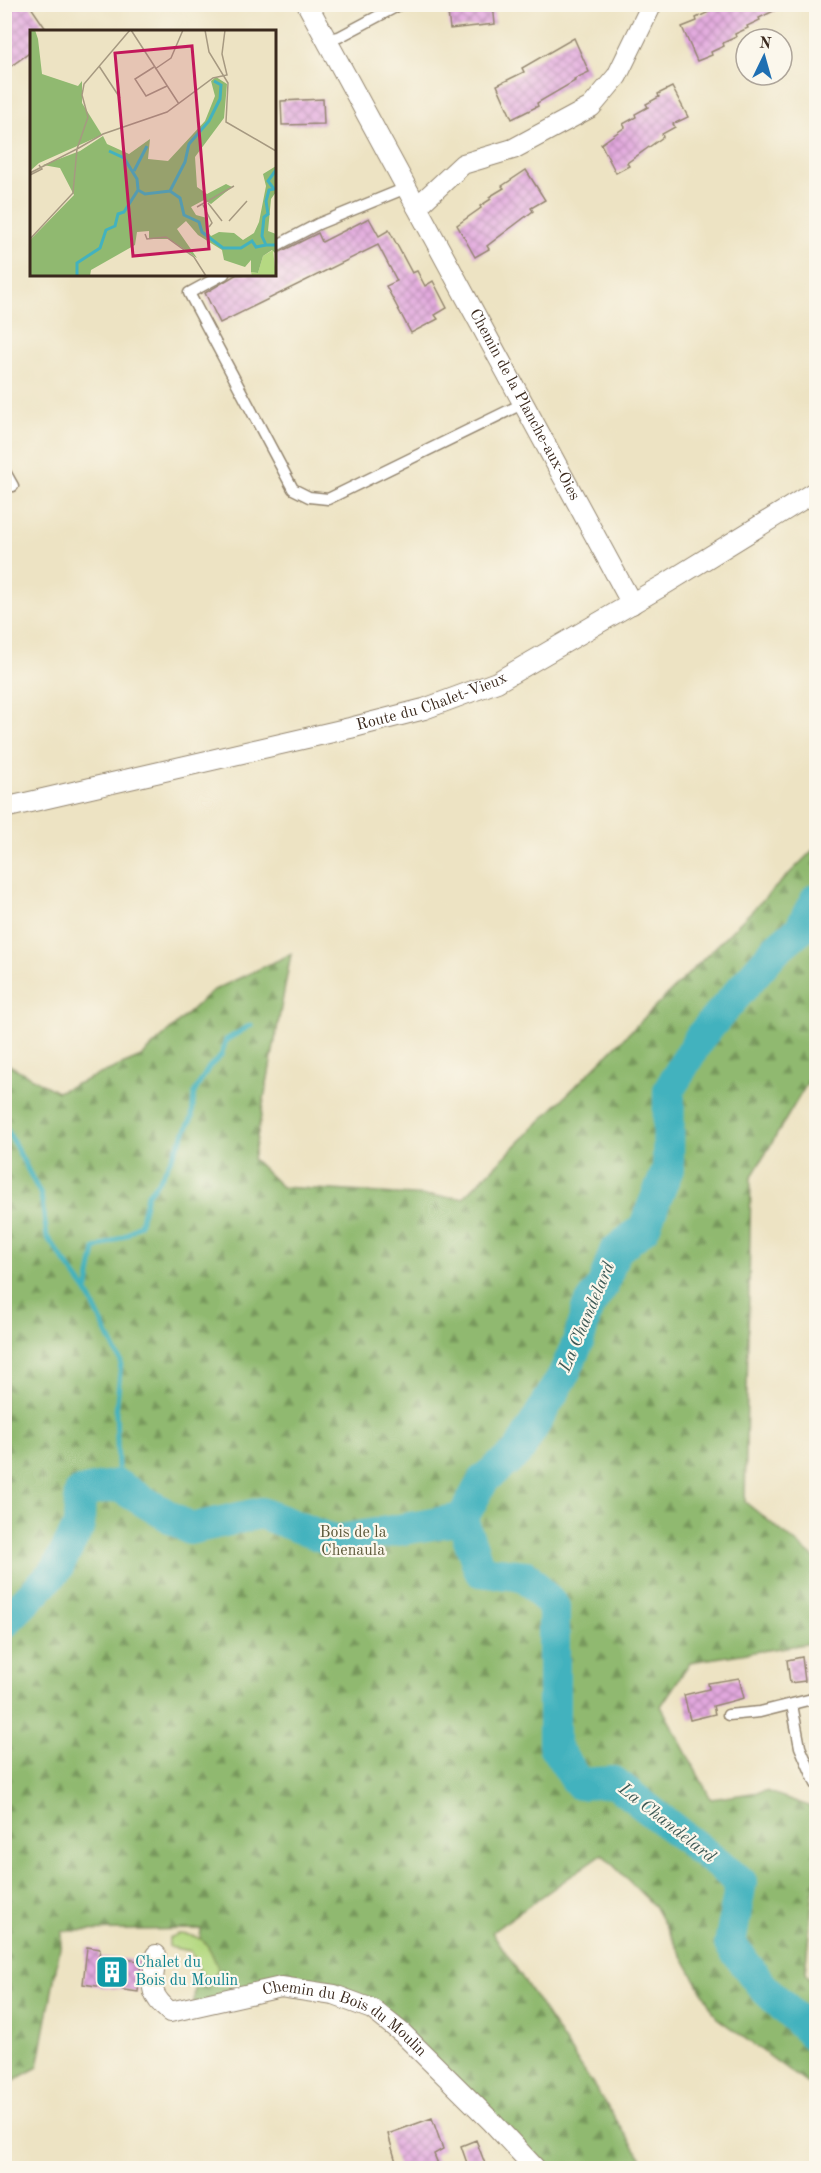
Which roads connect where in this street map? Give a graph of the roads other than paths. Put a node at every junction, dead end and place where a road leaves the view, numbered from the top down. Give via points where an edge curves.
1 (307, 4) edge
2 (401, 4) edge
3 (652, 4) edge
4 (324, 39) junction
5 (406, 188) junction
6 (417, 207) junction
7 (276, 246) edge
8 (220, 276) edge
9 (524, 403) junction
10 (4, 470) edge
11 (13, 486) dead end
12 (816, 491) edge
13 (632, 604) junction
14 (4, 808) edge
15 (816, 1698) edge
16 (792, 1706) junction
17 (728, 1714) dead end
18 (816, 1784) edge
19 (156, 1955) dead end
20 (535, 2169) edge

1 - 4 street, Chemin de la Planche-aux-Oies
2 - 4 lane via 339,37
3 - 6 street via 617,76 591,107 513,149 463,164
4 - 5 street, Chemin de la Planche-aux-Oies
5 - 6 street, Chemin de la Planche-aux-Oies
5 - 7 lane
6 - 9 street, Chemin de la Planche-aux-Oies
8 - 9 lane via 189,293 293,489 309,497 328,499
9 - 13 street, Chemin de la Planche-aux-Oies
10 - 11 lane
12 - 13 street, Route du Chalet-Vieux
13 - 14 street, Route du Chalet-Vieux via 496,682 424,708
15 - 16 lane
16 - 17 lane
16 - 18 lane via 800,1748
19 - 20 street, Chemin du Bois du Moulin via 155,2000 170,2012 281,1987 334,1995 372,2009 492,2121

